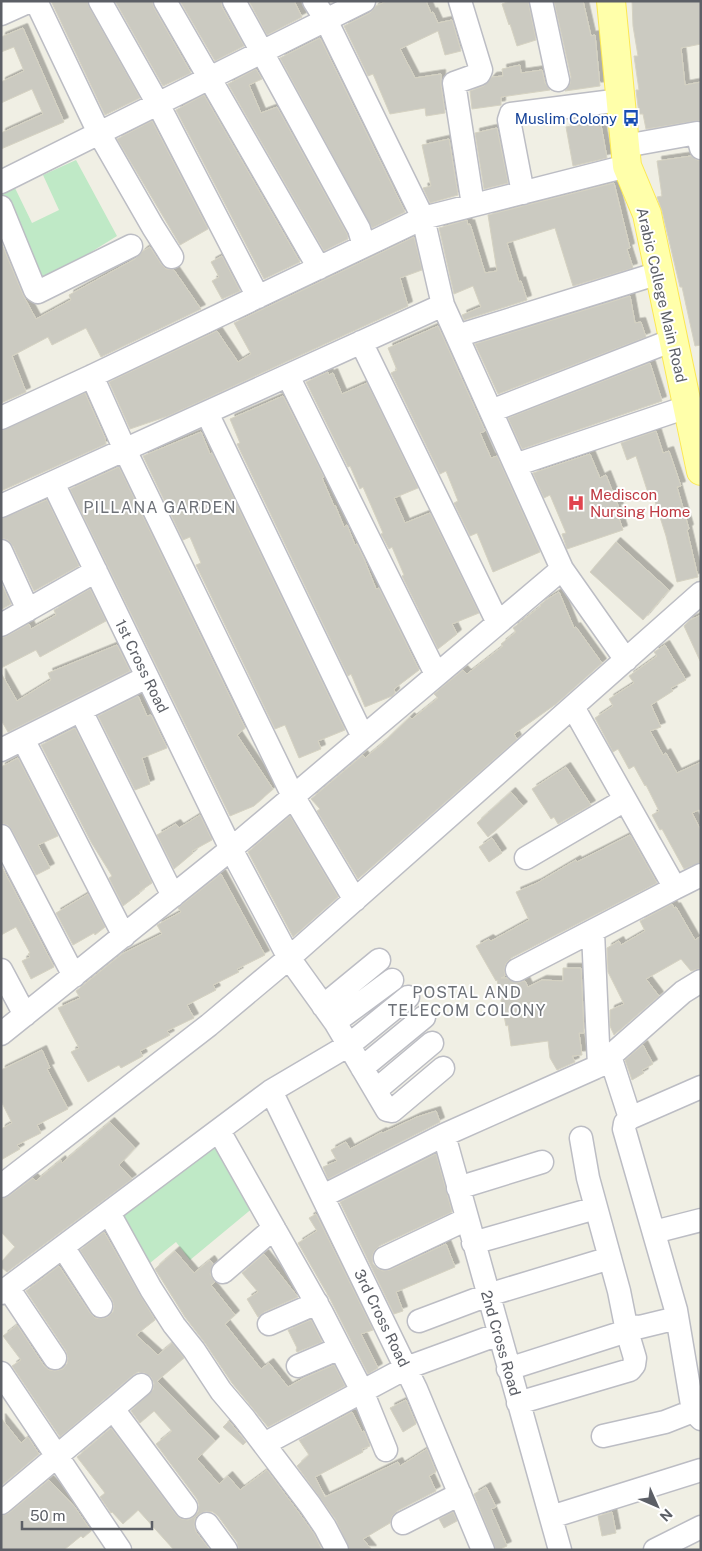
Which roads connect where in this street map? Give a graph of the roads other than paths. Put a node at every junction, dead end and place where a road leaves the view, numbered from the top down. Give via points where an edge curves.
1 (30, 1) edge
2 (36, 1) edge
3 (100, 1) edge
4 (165, 1) edge
5 (234, 1) edge
6 (364, 1) edge
7 (460, 1) edge
8 (541, 1) edge
9 (611, 1) edge
10 (320, 11) edge
11 (1, 14) edge
12 (262, 52) junction
13 (210, 78) junction
14 (558, 80) dead end
15 (621, 100) junction
16 (158, 104) junction
17 (99, 133) junction
18 (700, 138) edge
19 (626, 156) junction
20 (1, 182) edge
21 (522, 193) junction
22 (473, 205) junction
23 (1, 207) edge
24 (423, 218) junction
25 (131, 246) dead end
26 (364, 246) junction
27 (172, 257) dead end
28 (319, 268) junction
29 (659, 273) junction
30 (258, 297) junction
31 (443, 305) junction
32 (457, 336) junction
33 (673, 340) junction
34 (361, 342) junction
35 (92, 376) junction
36 (288, 376) junction
37 (687, 406) junction
38 (491, 411) junction
39 (207, 413) junction
40 (1, 418) edge
41 (125, 450) junction
42 (515, 466) junction
43 (701, 471) edge
44 (53, 483) junction
45 (1, 506) edge
46 (1, 551) edge
47 (562, 569) junction
48 (96, 571) junction
49 (701, 593) edge
50 (28, 610) junction
51 (498, 622) junction
52 (1, 625) edge
53 (626, 660) junction
54 (436, 674) junction
55 (147, 677) junction
56 (573, 707) junction
57 (81, 711) junction
58 (363, 737) junction
59 (23, 739) junction
60 (1, 750) edge
61 (293, 796) junction
62 (626, 800) junction
63 (1, 836) edge
64 (231, 849) junction
65 (526, 858) dead end
66 (701, 875) edge
67 (675, 888) junction
68 (173, 896) junction
69 (355, 900) junction
70 (593, 932) junction
71 (124, 936) junction
72 (289, 958) junction
73 (379, 960) dead end
74 (1, 970) edge
75 (517, 970) dead end
76 (74, 976) junction
77 (392, 980) dead end
78 (701, 980) edge
79 (408, 997) dead end
80 (329, 1014) junction
81 (25, 1015) junction
82 (424, 1017) dead end
83 (1, 1034) edge
84 (432, 1043) dead end
85 (349, 1045) junction
86 (605, 1061) junction
87 (362, 1068) junction
88 (443, 1068) dead end
89 (701, 1087) edge
90 (376, 1090) junction
91 (271, 1091) junction
92 (630, 1118) junction
93 (219, 1131) junction
94 (444, 1135) junction
95 (581, 1138) dead end
96 (542, 1162) dead end
97 (1, 1186) edge
98 (458, 1188) junction
99 (322, 1196) junction
100 (596, 1208) junction
101 (109, 1213) junction
102 (466, 1219) junction
103 (701, 1220) edge
104 (274, 1228) junction
105 (654, 1232) junction
106 (473, 1243) junction
107 (63, 1248) junction
108 (385, 1258) dead end
109 (610, 1258) junction
110 (223, 1272) dead end
111 (5, 1291) edge
112 (488, 1295) junction
113 (317, 1303) junction
114 (102, 1306) dead end
115 (677, 1318) junction
116 (419, 1321) dead end
117 (269, 1324) dead end
118 (627, 1329) junction
119 (499, 1334) junction
120 (340, 1348) junction
121 (55, 1358) dead end
122 (298, 1366) dead end
123 (406, 1368) junction
124 (508, 1369) junction
125 (1, 1373) edge
126 (141, 1385) dead end
127 (362, 1391) junction
128 (518, 1403) junction
129 (113, 1409) junction
130 (697, 1415) edge
131 (603, 1436) dead end
132 (264, 1444) junction
133 (386, 1450) dead end
134 (56, 1456) junction
135 (701, 1470) edge
136 (460, 1494) junction
137 (1, 1503) edge
138 (186, 1506) dead end
139 (551, 1517) junction
140 (403, 1523) dead end
141 (207, 1524) dead end
142 (701, 1527) edge
143 (120, 1550) edge
144 (226, 1550) edge
145 (337, 1550) edge
146 (483, 1550) edge
147 (560, 1550) edge
148 (655, 1550) edge

1 - 11 street
2 - 17 street
3 - 16 street
4 - 13 street
5 - 12 street
6 - 10 street
7 - 22 street via 481,70 479,74 454,83
8 - 14 street
9 - 15 main road, Arabic College Main Road
10 - 12 street
10 - 24 street
12 - 13 street
12 - 26 street via 359,229
13 - 16 street
13 - 28 street
15 - 19 main road, Arabic College Main Road
15 - 21 street via 511,114 509,120
16 - 17 street
16 - 30 street
17 - 20 street
17 - 27 street
18 - 19 street
19 - 21 street
19 - 29 main road, Arabic College Main Road via 647,214
21 - 22 street
22 - 24 street
23 - 25 street via 38,292
24 - 26 street
24 - 31 street
26 - 28 street
28 - 30 street
29 - 32 street
29 - 33 main road, Arabic College Main Road
30 - 35 street
31 - 32 street
31 - 34 street
32 - 38 street
33 - 37 main road, Arabic College Main Road
33 - 38 street
34 - 36 street
34 - 51 street
35 - 40 street
35 - 41 street
36 - 39 street
36 - 54 street
37 - 42 street
37 - 43 main road, Arabic College Main Road
38 - 42 street
39 - 41 street
39 - 58 street
41 - 44 street
41 - 61 street
42 - 47 street
44 - 45 street
44 - 48 street, 1st Cross Road
46 - 50 street
47 - 51 street
47 - 53 street
48 - 50 street
48 - 55 street, 1st Cross Road
49 - 53 street
50 - 52 street
51 - 54 street
53 - 56 street
54 - 58 street
55 - 57 street
55 - 64 street, 1st Cross Road
56 - 62 street
56 - 69 street
57 - 59 street
57 - 68 street
58 - 61 street
59 - 60 street
59 - 71 street
61 - 64 street
61 - 69 street
62 - 65 street
62 - 67 street
63 - 76 street
64 - 68 street
64 - 72 street, 1st Cross Road
66 - 67 street
67 - 70 street
68 - 71 street
69 - 72 street
70 - 75 street
70 - 86 street
71 - 76 street
72 - 80 street, 1st Cross Road
72 - 97 street via 209,1025
73 - 80 street
74 - 81 street
76 - 81 street
77 - 80 street
78 - 86 street
79 - 85 street
80 - 85 street, 1st Cross Road
81 - 83 street
82 - 87 street
84 - 90 street
85 - 87 street, 1st Cross Road
85 - 91 street
86 - 92 street
86 - 94 street
87 - 90 street, 1st Cross Road
88 - 90 street, 1st Cross Road via 392,1111 387,1110
89 - 92 street
91 - 93 street
91 - 99 street, 3rd Cross Road
92 - 105 street via 624,1129
93 - 101 street
93 - 104 street
94 - 98 street, 2nd Cross Road
94 - 99 street
95 - 100 street
96 - 98 street
98 - 102 street, 2nd Cross Road
99 - 123 street, 3rd Cross Road
100 - 106 street
100 - 109 street
101 - 107 street
101 - 132 street via 174,1325
102 - 106 street, 2nd Cross Road
102 - 108 street
103 - 105 street
104 - 110 street
104 - 113 street
105 - 115 street
106 - 112 street, 2nd Cross Road
107 - 111 street
107 - 114 street
109 - 112 street
109 - 118 street
111 - 121 street
112 - 116 street
112 - 119 street, 2nd Cross Road
113 - 117 street
113 - 120 street
115 - 118 street
115 - 130 street
118 - 124 street
118 - 128 street via 635,1358 630,1370
119 - 123 street
119 - 124 street, 2nd Cross Road
120 - 122 street
120 - 127 street
123 - 127 street
123 - 136 street, 3rd Cross Road
124 - 128 street, 2nd Cross Road
125 - 134 street
126 - 129 street
127 - 132 street
127 - 133 street
128 - 139 street, 2nd Cross Road
129 - 134 street
129 - 138 street
130 - 131 street
132 - 145 street via 325,1527
134 - 137 street
134 - 143 street
135 - 139 street
136 - 140 street
136 - 146 street, 3rd Cross Road
139 - 147 street, 2nd Cross Road
141 - 144 street
142 - 148 street

